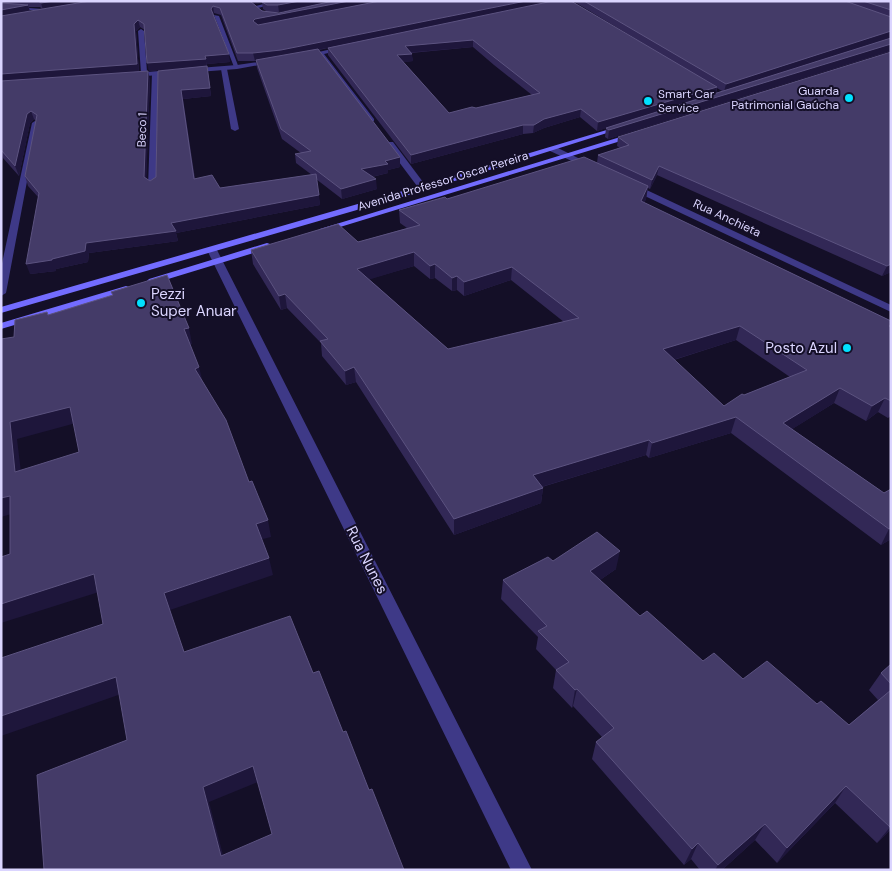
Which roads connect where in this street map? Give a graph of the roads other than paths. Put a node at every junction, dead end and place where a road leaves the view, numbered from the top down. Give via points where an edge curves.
1 (283, 1) edge
2 (1, 8) edge
3 (68, 10) edge
4 (59, 11) junction
5 (30, 16) edge
6 (216, 16) edge
7 (273, 16) edge
8 (142, 31) edge
9 (350, 47) edge
10 (321, 53) junction
11 (302, 57) edge
12 (282, 61) edge
13 (236, 68) junction
14 (224, 69) junction
15 (155, 74) junction
16 (144, 75) junction
17 (125, 76) edge
18 (35, 123) edge
19 (375, 124) edge
20 (629, 125) edge
21 (235, 129) dead end
22 (643, 133) edge
23 (387, 140) edge
24 (553, 149) junction
25 (569, 156) junction
26 (597, 170) edge
27 (624, 182) edge
28 (152, 187) edge
29 (423, 188) junction
30 (313, 233) edge
31 (275, 244) edge
32 (215, 255) junction
33 (1, 292) edge
34 (891, 309) edge
35 (1, 310) edge
36 (1, 326) edge
37 (522, 870) edge

1 - 7 street via 254,7
2 - 4 street
3 - 4 street
4 - 5 street
6 - 13 street
8 - 16 street
9 - 10 street
10 - 11 street
10 - 19 street
12 - 13 street
13 - 14 street
14 - 15 street
14 - 21 street
15 - 16 street
15 - 28 street, Beco 1
16 - 17 street
18 - 33 street
20 - 24 main road, Avenida Professor Oscar Pereira
22 - 25 main road, Avenida Professor Oscar Pereira
23 - 29 street
24 - 25 street
24 - 29 main road, Avenida Professor Oscar Pereira
25 - 26 street
25 - 30 main road, Avenida Professor Oscar Pereira
27 - 34 street, Rua Anchieta
29 - 32 main road, Avenida Professor Oscar Pereira
31 - 32 main road, Avenida Professor Oscar Pereira
32 - 35 main road, Avenida Professor Oscar Pereira
32 - 36 main road, Avenida Professor Oscar Pereira via 138,285
32 - 37 street, Rua Nunes

